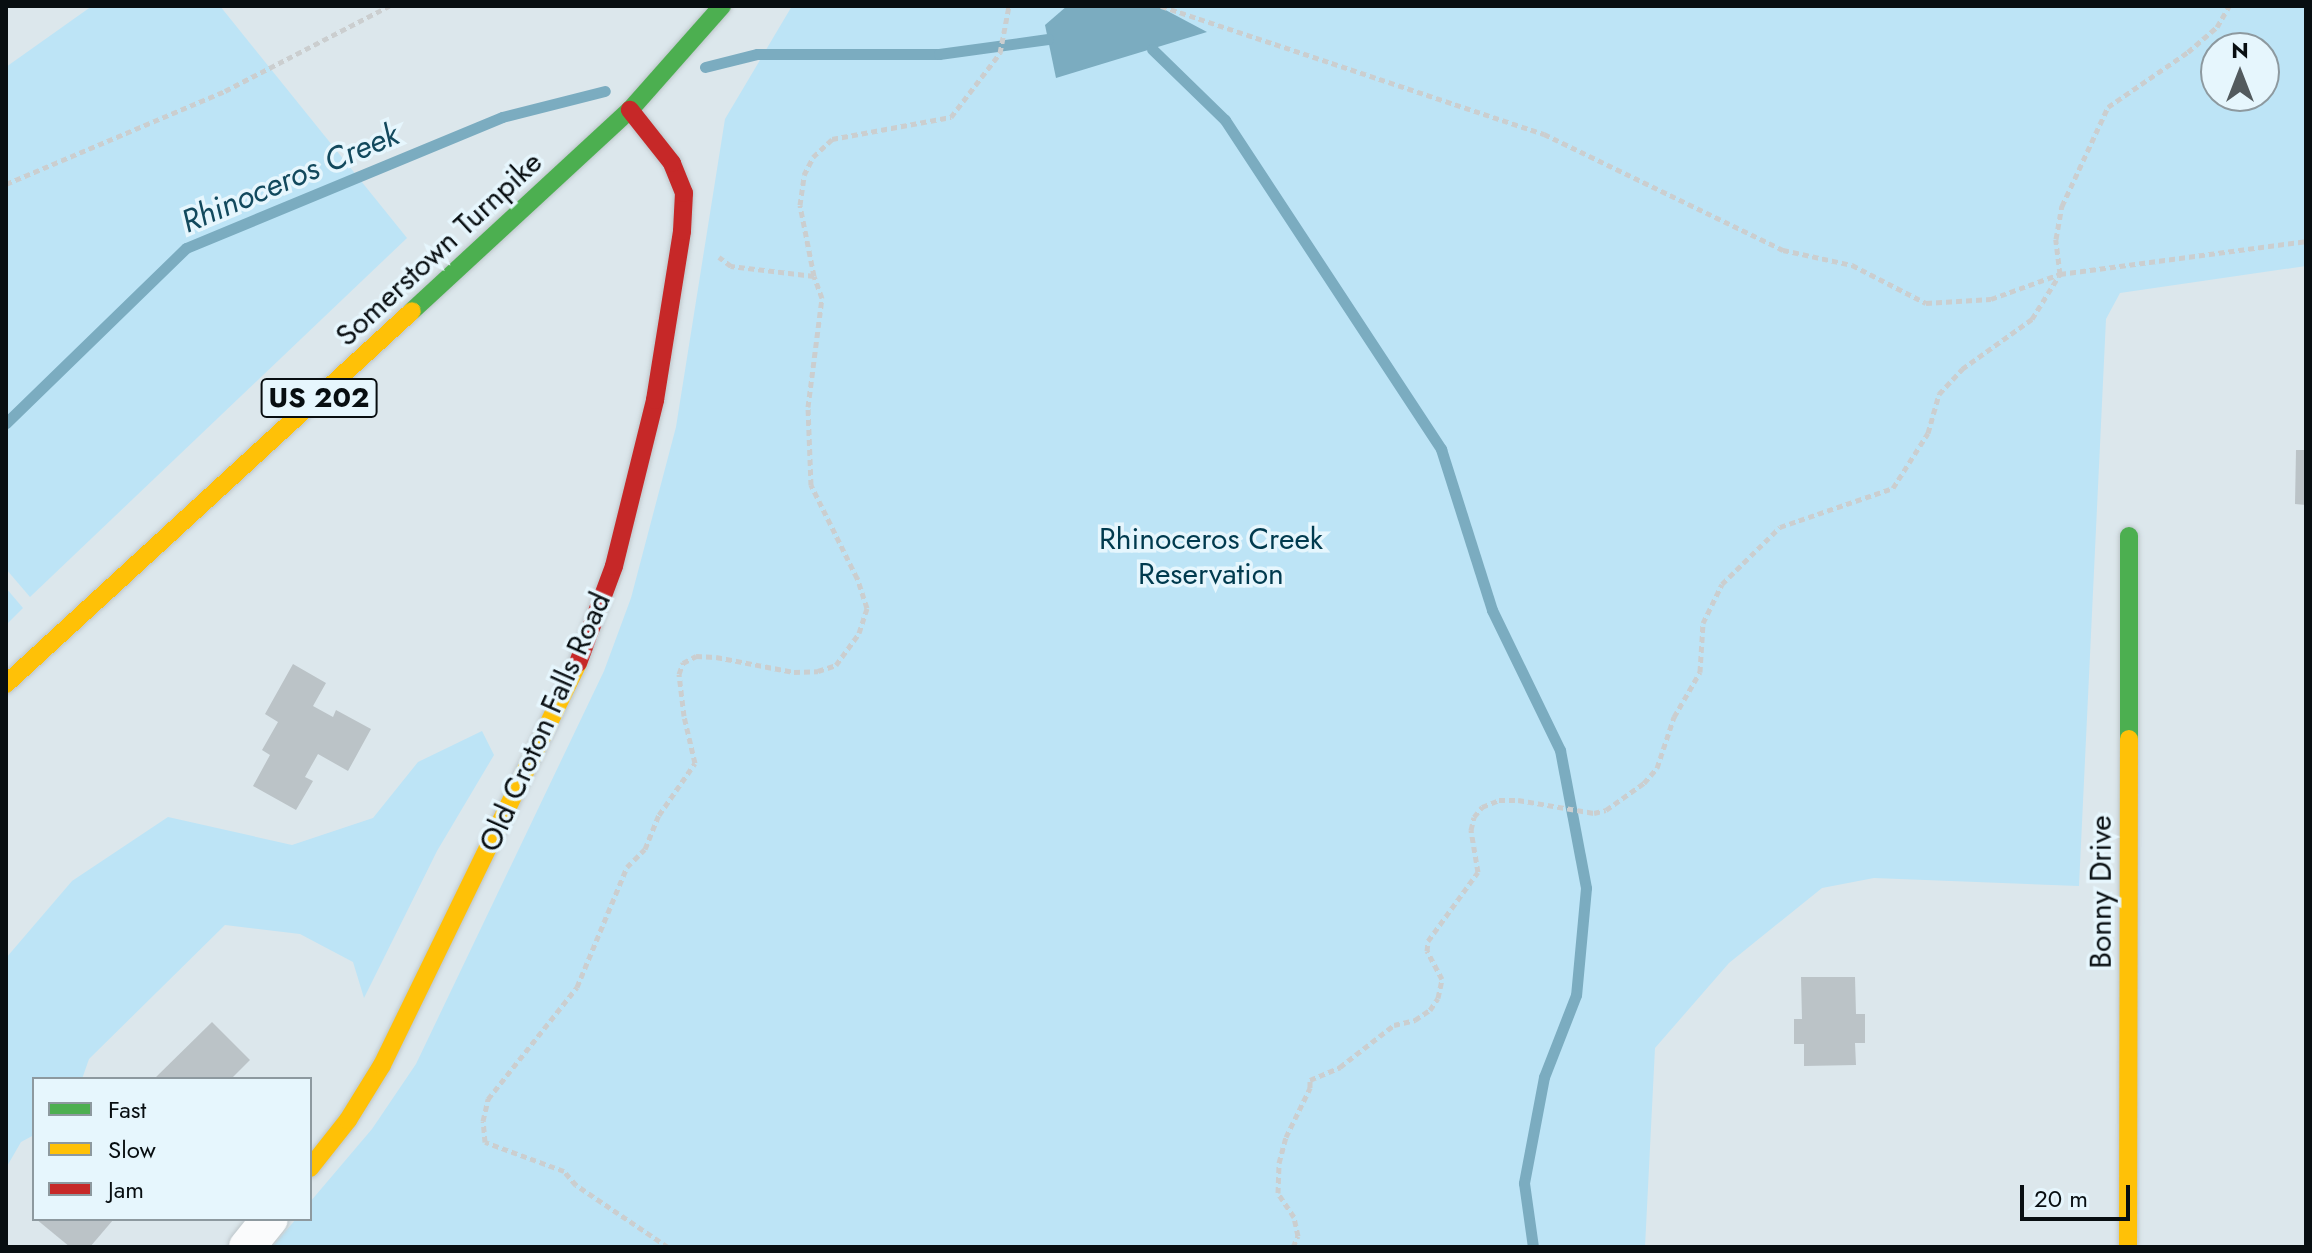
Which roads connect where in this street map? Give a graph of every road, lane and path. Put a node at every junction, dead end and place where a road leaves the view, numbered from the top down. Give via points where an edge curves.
1 (389, 6) edge
2 (722, 6) edge
3 (1009, 6) edge
4 (1161, 6) edge
5 (2229, 6) edge
6 (630, 110) junction
7 (6, 184) edge
8 (682, 231) junction
9 (2306, 241) edge
10 (2060, 274) junction
11 (814, 276) junction
12 (2129, 536) dead end
13 (6, 684) edge
14 (312, 1165) edge
15 (268, 1221) edge
16 (247, 1247) edge
17 (668, 1247) edge
18 (1293, 1247) edge
19 (2128, 1247) edge

1 - 7 path via 225,91
2 - 6 street, Somerstown Turnpike / US 202
3 - 11 path via 1000,53 951,117 832,139 813,157 800,205
4 - 10 path via 1544,134 1783,250 1852,265 1926,303 1991,299
5 - 10 path via 2217,27 2188,52 2108,107 2062,206 2056,239
6 - 8 street, Old Croton Falls Road via 672,163 684,193
6 - 13 street, Somerstown Turnpike / US 202
8 - 11 path via 731,266
8 - 14 street, Old Croton Falls Road via 637,485 581,656 382,1065
9 - 10 path
10 - 18 path via 2032,319 1962,369 1939,394 1928,433 1893,488 1780,527 1722,584 1703,623 1700,672 1674,717 1657,768 1644,783 1594,813 1499,800 1474,817 1478,872 1428,941 1427,951 1442,979 1438,998 1415,1020 1394,1025 1340,1067 1310,1080 1286,1137 1278,1193 1294,1217 1298,1236
11 - 17 path via 822,298 808,407 811,485 867,608 859,633 836,665 818,671 794,672 716,657 696,656 683,663 679,674 684,716 695,763 659,815 645,849 627,867 577,987 488,1099 483,1121 485,1142 564,1171 576,1185
12 - 19 street, Bonny Drive
15 - 16 street

